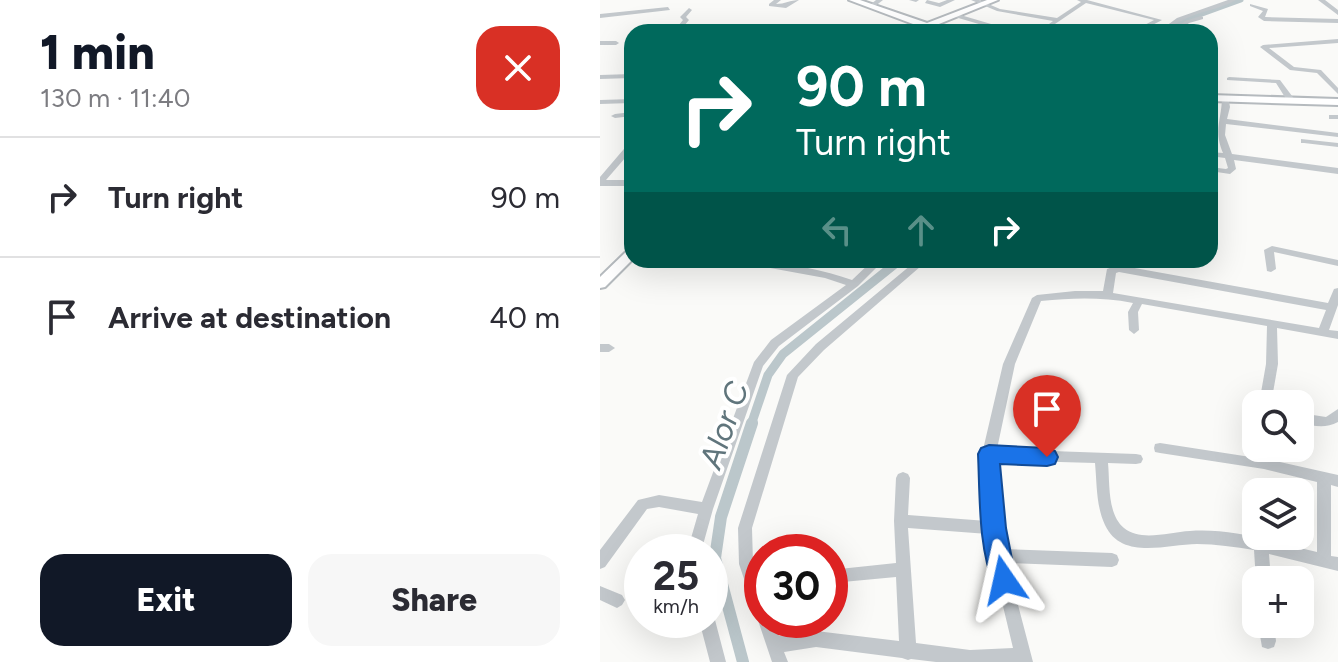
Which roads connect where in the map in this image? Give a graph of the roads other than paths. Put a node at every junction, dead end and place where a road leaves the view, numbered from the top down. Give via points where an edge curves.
1 (778, 0) edge
2 (796, 0) edge
3 (853, 0) edge
4 (952, 0) edge
5 (994, 0) edge
6 (1233, 0) edge
7 (1321, 0) edge
8 (1082, 1) edge
9 (927, 2) edge
10 (980, 3) edge
11 (877, 5) edge
12 (1252, 5) dead end
13 (668, 9) dead end
14 (689, 10) dead end
15 (1338, 13) edge
16 (1221, 14) dead end
17 (600, 16) edge
18 (957, 16) junction
19 (942, 20) junction
20 (1338, 21) edge
21 (1047, 22) joint
22 (683, 24) edge
23 (916, 24) edge
24 (927, 24) edge
25 (933, 24) edge
26 (939, 24) edge
27 (985, 24) edge
28 (1151, 24) edge
29 (1170, 24) edge
30 (1186, 24) edge
31 (1338, 41) edge
32 (600, 43) edge
33 (616, 43) dead end
34 (624, 76) edge
35 (600, 77) edge
36 (1229, 79) dead end
37 (1338, 92) edge
38 (1218, 98) edge
39 (1225, 98) junction
40 (1291, 100) junction
41 (624, 101) edge
42 (600, 102) edge
43 (1338, 102) edge
44 (624, 115) edge
45 (615, 116) dead end
46 (1223, 121) junction
47 (1338, 135) edge
48 (1304, 141) dead end
49 (1338, 145) edge
50 (624, 154) edge
51 (1218, 156) edge
52 (1231, 158) junction
53 (1218, 170) edge
54 (1338, 171) edge
55 (600, 182) edge
56 (624, 183) edge
57 (624, 261) edge
58 (1338, 263) edge
59 (787, 268) edge
60 (871, 268) edge
61 (913, 268) edge
62 (1117, 268) joint
63 (1271, 269) dead end
64 (600, 284) edge
65 (854, 284) junction
66 (1338, 292) edge
67 (1108, 295) junction
68 (1139, 301) junction
69 (1331, 307) junction
70 (1272, 323) junction
71 (1134, 330) dead end
72 (1322, 333) junction
73 (1338, 335) edge
74 (1267, 390) edge
75 (1338, 414) edge
76 (1314, 420) edge
77 (1160, 448) dead end
78 (989, 454) junction
79 (1101, 459) junction
80 (1136, 459) dead end
81 (1264, 464) joint
82 (903, 478) dead end
83 (1331, 479) edge
84 (706, 509) junction
85 (901, 521) junction
86 (994, 528) junction
87 (699, 534) edge
88 (745, 534) edge
89 (1242, 544) edge
90 (1270, 550) edge
91 (998, 556) junction
92 (1112, 560) dead end
93 (600, 562) edge
94 (1331, 563) edge
95 (902, 569) junction
96 (848, 574) edge
97 (600, 593) edge
98 (617, 600) dead end
99 (712, 638) edge
100 (773, 638) edge
101 (776, 645) junction
102 (908, 652) junction
103 (1024, 659) edge
104 (718, 662) edge
105 (780, 662) edge

1 - 2 street via 771,5
3 - 11 main road
4 - 9 street via 940,5
5 - 10 main road
6 - 29 street via 1180,16
7 - 15 street
8 - 21 street
8 - 28 street via 1159,20
10 - 18 main road
10 - 19 main road
10 - 21 street
11 - 23 main road
12 - 20 street via 1266,10 1264,19
13 - 17 street
14 - 22 street
16 - 30 street
18 - 19 main road
18 - 27 street
19 - 24 main road
19 - 25 main road
19 - 26 main road
31 - 37 street via 1264,49 1292,69 1319,71
32 - 33 street
34 - 35 street
36 - 40 street via 1278,81
38 - 39 main road
39 - 40 main road
39 - 46 street
40 - 43 main road
41 - 42 street
44 - 45 street
46 - 47 street
46 - 52 street via 1221,136
48 - 49 street
50 - 55 street
51 - 52 street
52 - 53 street via 1231,171
52 - 54 street
55 - 56 street
57 - 64 main road
58 - 63 street via 1272,249
59 - 65 street
60 - 65 street
61 - 88 street via 793,375
62 - 67 street via 1111,271
62 - 69 street
65 - 84 street via 765,354
66 - 69 street
67 - 68 street
67 - 78 street via 1041,296 1033,303 1009,364
68 - 70 street
68 - 71 street via 1133,312
69 - 72 street
70 - 72 street
70 - 74 street
72 - 73 street
75 - 76 street via 1334,420
77 - 81 street
78 - 79 street
78 - 86 street
79 - 80 street
79 - 89 street via 1109,519 1122,535 1150,542 1186,537
81 - 83 street
82 - 85 street
83 - 94 street
84 - 87 street
84 - 93 street via 659,501 643,504
85 - 86 street
85 - 95 street
86 - 91 street
90 - 94 street
91 - 92 street
91 - 103 street
95 - 96 street
95 - 102 street
97 - 98 street
99 - 104 street
100 - 101 street
101 - 102 street via 816,639
101 - 105 street
102 - 103 street

